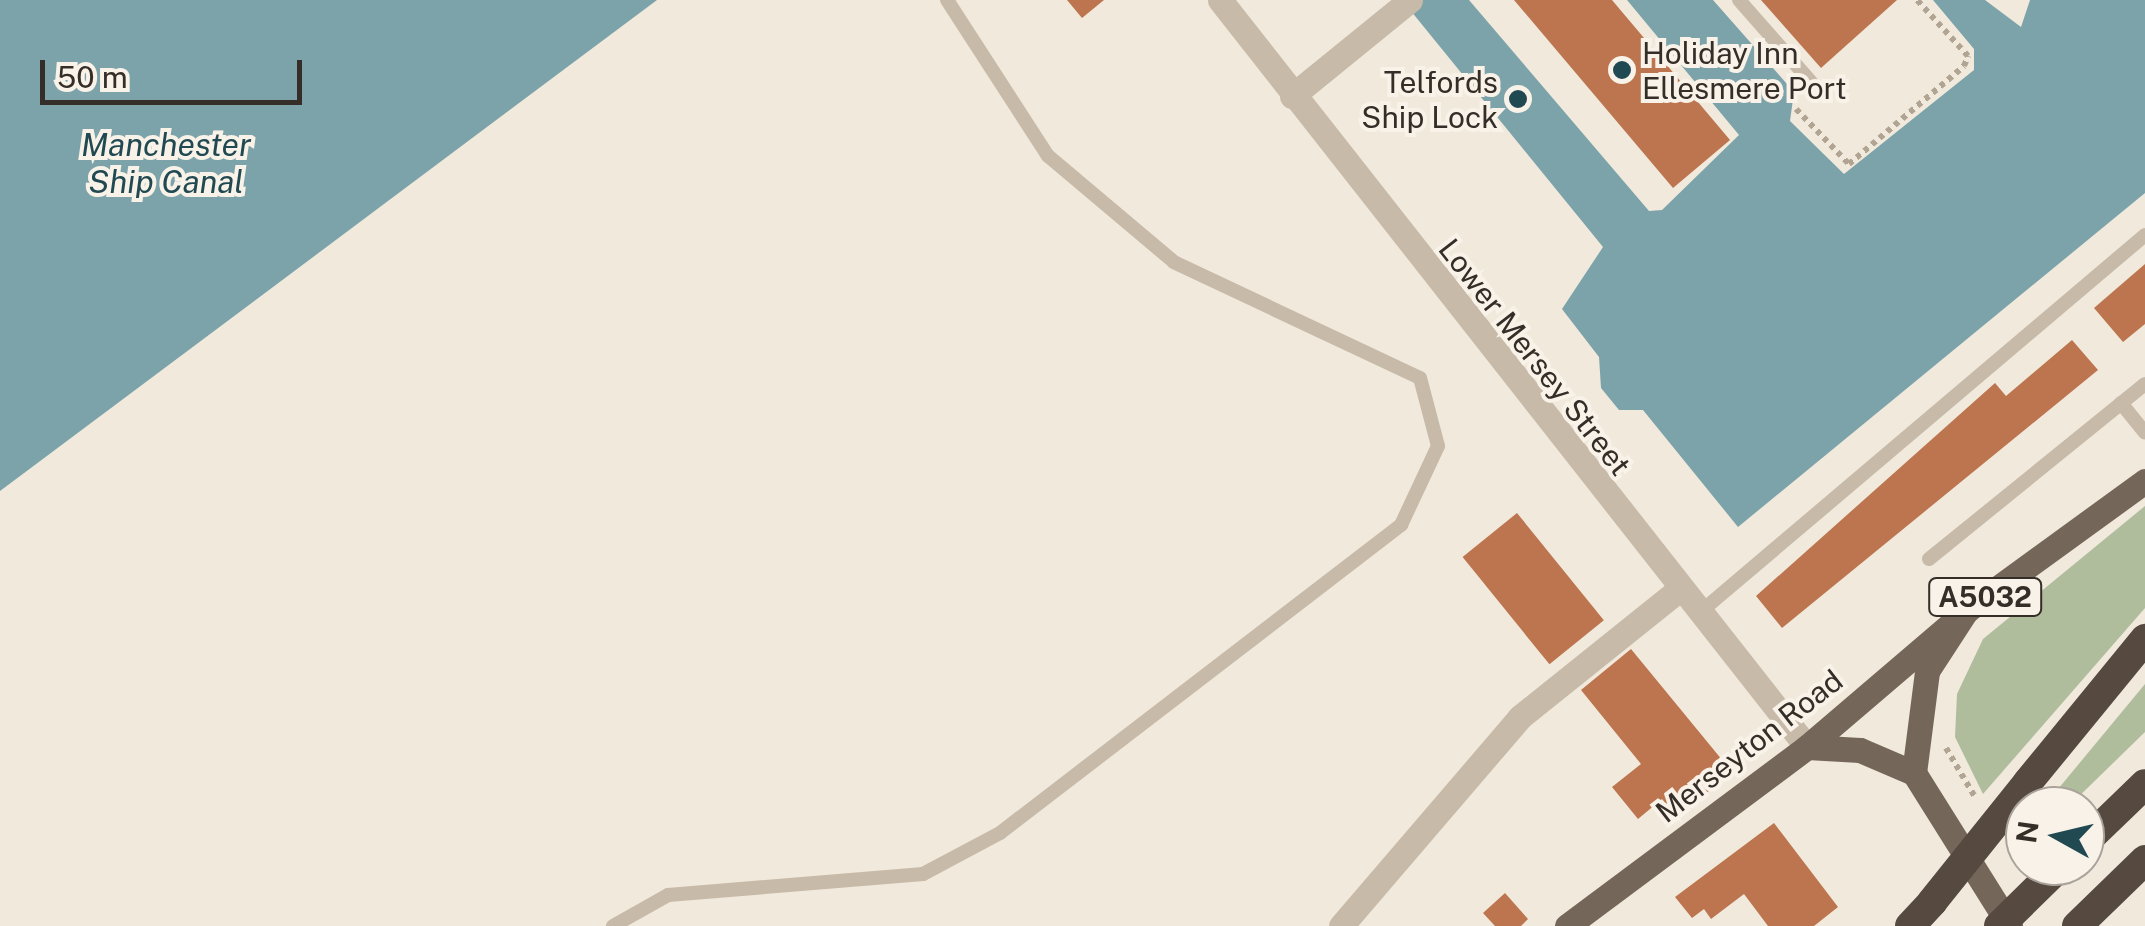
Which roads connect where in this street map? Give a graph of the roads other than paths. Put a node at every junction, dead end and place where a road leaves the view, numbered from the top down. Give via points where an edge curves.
1 (947, 0) edge
2 (1220, 0) edge
3 (1410, 0) edge
4 (1739, 0) edge
5 (1812, 82) dead end
6 (1292, 96) junction
7 (2145, 235) edge
8 (2145, 384) edge
9 (2120, 403) junction
10 (2145, 433) edge
11 (2145, 480) edge
12 (1929, 558) dead end
13 (1677, 591) junction
14 (1966, 611) junction
15 (1697, 615) junction
16 (2145, 640) edge
17 (1807, 747) junction
18 (1914, 773) junction
19 (2145, 784) edge
20 (2105, 823) edge
21 (2145, 860) edge
22 (2145, 869) edge
23 (2040, 886) edge
24 (2105, 900) junction
25 (612, 926) edge
26 (1341, 926) edge
27 (1568, 926) edge
28 (1910, 926) edge
29 (1999, 926) edge
30 (2010, 926) edge
31 (2078, 926) edge

1 - 25 lane via 1048,156 1174,262 1420,378 1438,446 1401,524 1000,833 923,874 668,895
2 - 6 street, Lower Mersey Street
3 - 6 street
4 - 5 lane
6 - 13 street, Lower Mersey Street
7 - 15 lane
8 - 9 lane
9 - 10 lane
9 - 12 lane
11 - 14 main road, A5032
13 - 15 street, Lower Mersey Street
13 - 26 street via 1520,716
14 - 17 main road, Merseyton Road / A5032
14 - 18 main road, A5032 via 1927,672
15 - 17 street, Lower Mersey Street
16 - 28 highway, bridge
17 - 18 main road via 1860,750
17 - 27 main road, Merseyton Road / A5032
18 - 30 main road
19 - 20 highway
21 - 24 highway
22 - 24 highway
23 - 29 highway, bridge
24 - 31 highway

